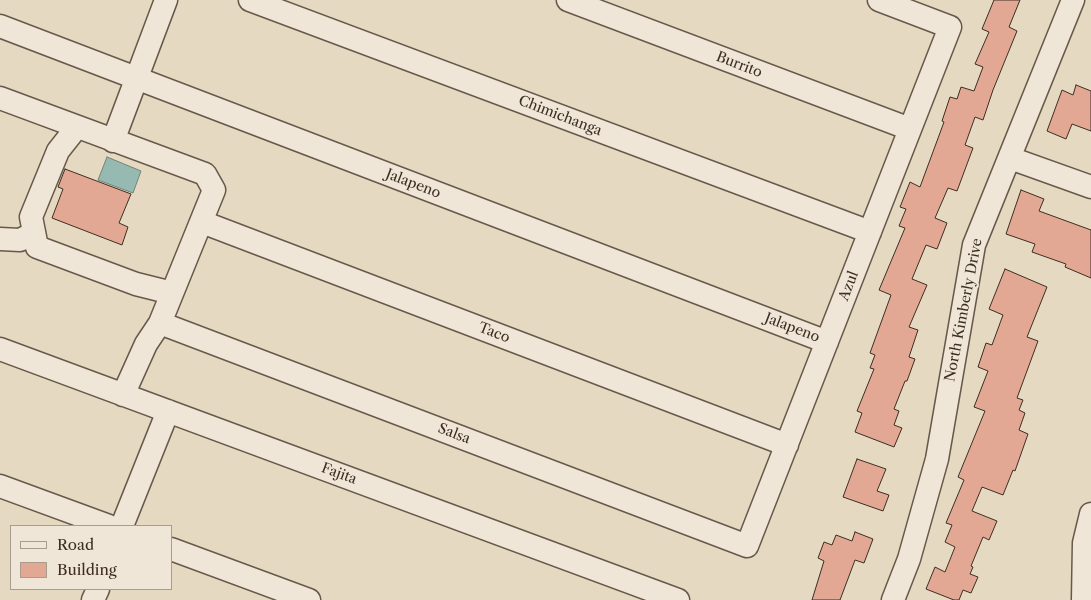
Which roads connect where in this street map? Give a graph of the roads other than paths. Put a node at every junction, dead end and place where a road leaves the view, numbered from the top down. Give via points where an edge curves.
1 (166, 0) edge
2 (250, 0) edge
3 (568, 0) edge
4 (880, 0) edge
5 (1073, 0) edge
6 (0, 26) edge
7 (137, 78) junction
8 (0, 98) edge
9 (77, 127) junction
10 (910, 129) junction
11 (113, 140) junction
12 (1010, 158) junction
13 (1091, 187) edge
14 (202, 222) junction
15 (870, 232) junction
16 (34, 233) junction
17 (0, 239) edge
18 (172, 293) junction
19 (160, 323) junction
20 (827, 342) junction
21 (0, 349) edge
22 (124, 395) junction
23 (168, 411) junction
24 (787, 445) junction
25 (0, 486) edge
26 (1091, 514) edge
27 (106, 525) edge
28 (122, 525) edge
29 (747, 546) joint
30 (172, 549) edge
31 (309, 600) edge
32 (678, 600) edge
33 (893, 600) edge
34 (1083, 600) edge

1 - 7 street
2 - 15 street, Chimichanga
3 - 10 street, Burrito
4 - 10 street, Azul via 950,27
5 - 12 street, North Kimberly Drive
6 - 7 street, Jalapeno
7 - 11 street
7 - 20 street, Jalapeno
8 - 9 street
9 - 11 street
9 - 16 street via 58,151 50,168 31,218
10 - 15 street, Azul
11 - 14 street via 205,174 214,190
12 - 13 street
12 - 33 street, North Kimberly Drive via 974,245 937,459 910,559
14 - 18 street
14 - 24 street, Taco
15 - 20 street, Azul
16 - 17 street via 20,240
16 - 18 street via 37,247 136,284
18 - 19 street
19 - 22 street via 146,344
19 - 29 street, Salsa
20 - 24 street, Azul
21 - 22 street, Fajita
22 - 23 street, Fajita
23 - 28 street
23 - 32 street, Fajita
24 - 29 street, Azul
25 - 27 street
26 - 34 street via 1084,543
30 - 31 street

